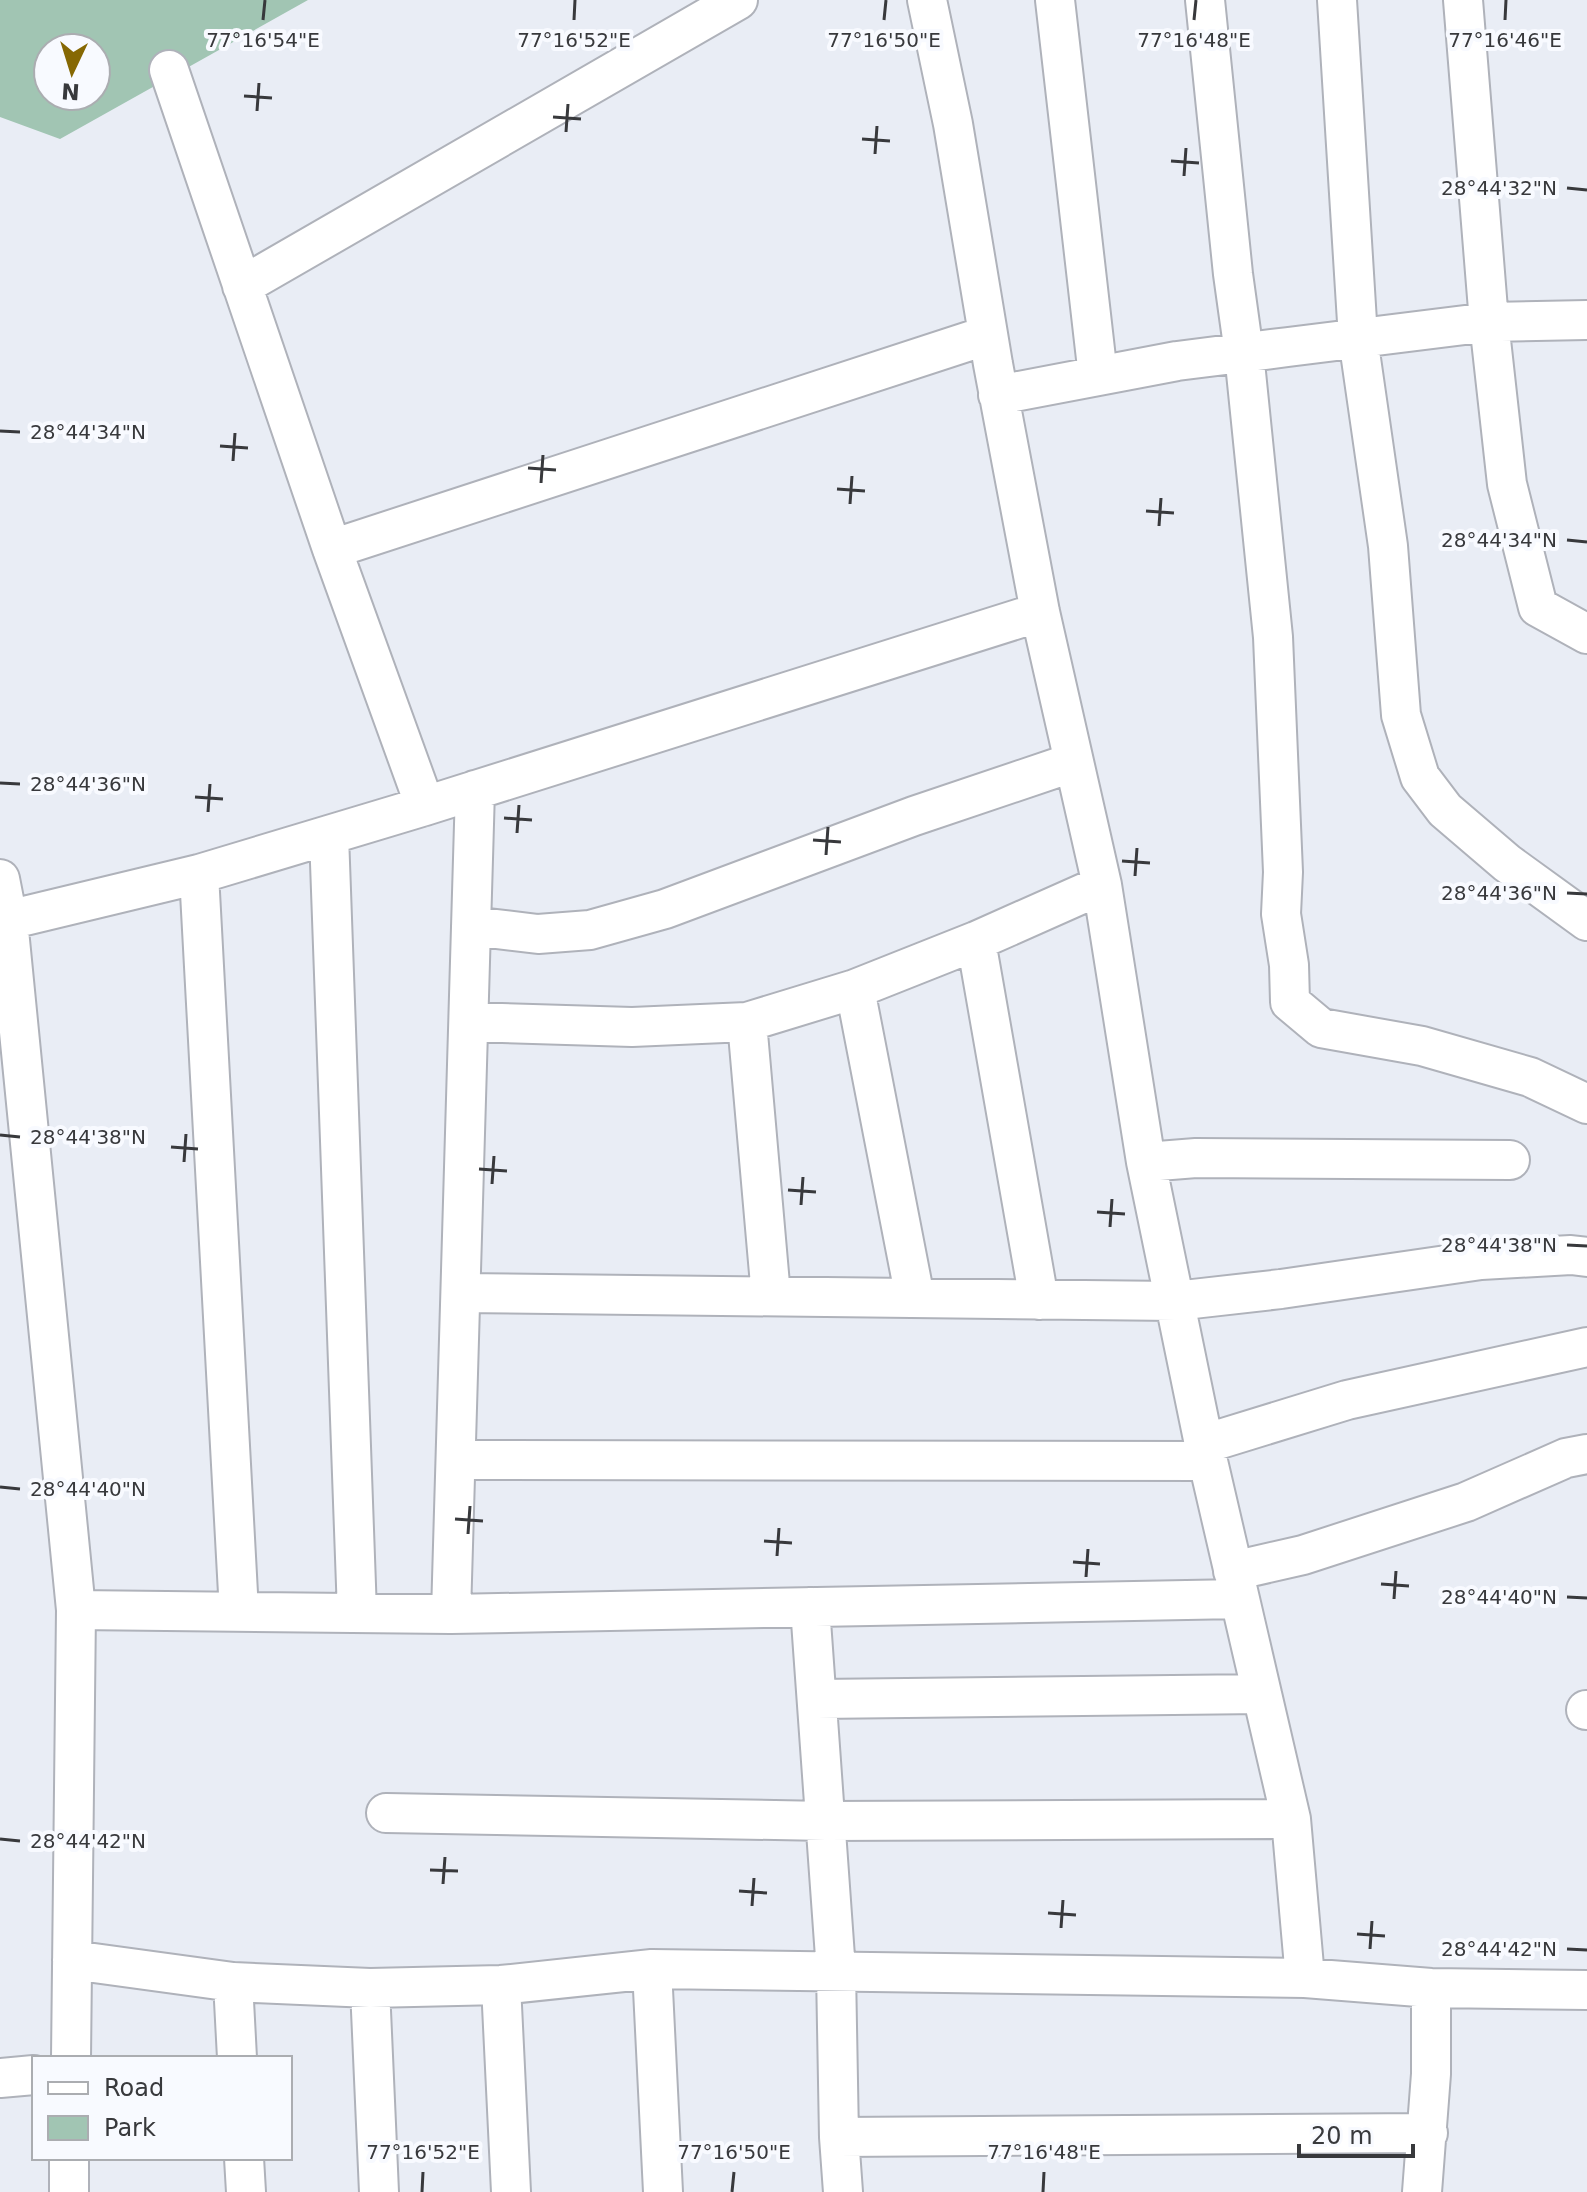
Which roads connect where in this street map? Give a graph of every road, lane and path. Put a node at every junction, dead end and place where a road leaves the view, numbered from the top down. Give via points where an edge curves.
1 (738, 0) edge
2 (927, 0) edge
3 (1055, 0) edge
4 (1205, 0) edge
5 (1337, 0) edge
6 (1463, 0) edge
7 (169, 70) dead end
8 (242, 286) junction
9 (1587, 320) edge
10 (1489, 322) junction
11 (988, 335) junction
12 (1358, 338) junction
13 (1244, 353) junction
14 (1098, 376) junction
15 (998, 395) junction
16 (332, 549) junction
17 (1040, 612) junction
18 (1587, 634) edge
19 (1074, 762) junction
20 (475, 790) junction
21 (425, 806) junction
22 (329, 835) junction
23 (199, 874) junction
24 (0, 879) edge
25 (1102, 885) junction
26 (8, 920) junction
27 (1587, 921) edge
28 (471, 926) junction
29 (976, 941) junction
30 (855, 989) junction
31 (469, 1022) junction
32 (747, 1022) junction
33 (1587, 1104) edge
34 (1510, 1160) dead end
35 (1146, 1162) junction
36 (1587, 1257) edge
37 (461, 1293) junction
38 (771, 1296) junction
39 (915, 1298) junction
40 (1039, 1300) junction
41 (1175, 1301) junction
42 (1587, 1347) edge
43 (1206, 1452) junction
44 (1587, 1454) edge
45 (456, 1460) junction
46 (1236, 1585) junction
47 (810, 1607) junction
48 (76, 1610) junction
49 (239, 1612) junction
50 (357, 1613) junction
51 (451, 1614) junction
52 (1262, 1694) junction
53 (817, 1699) junction
54 (386, 1813) dead end
55 (1291, 1819) junction
56 (826, 1821) junction
57 (72, 1960) junction
58 (652, 1969) junction
59 (836, 1971) junction
60 (1305, 1978) junction
61 (233, 1982) junction
62 (501, 1985) junction
63 (370, 1988) junction
64 (1431, 1988) junction
65 (1587, 1990) edge
66 (71, 2056) edge
67 (237, 2056) edge
68 (32, 2075) edge
69 (0, 2078) edge
70 (1428, 2133) junction
71 (839, 2137) junction
72 (69, 2160) edge
73 (244, 2160) edge
74 (69, 2192) edge
75 (246, 2192) edge
76 (379, 2192) edge
77 (511, 2192) edge
78 (663, 2192) edge
79 (843, 2192) edge
80 (1422, 2192) edge

1 - 8 street
2 - 11 street
3 - 14 street
4 - 13 street
5 - 12 street
6 - 10 street
7 - 8 street
8 - 16 street
9 - 10 street
10 - 12 street
10 - 18 street via 1507,484 1538,607
11 - 15 street
11 - 16 street
12 - 13 street
12 - 27 street via 1388,546 1401,715 1420,777 1445,810
13 - 14 street
13 - 33 street via 1273,637 1281,914 1290,1002 1321,1028 1436,1050 1530,1077
14 - 15 street
15 - 17 street
16 - 21 street
17 - 19 street
17 - 20 street
19 - 25 street
19 - 28 street via 665,909 590,930 538,934
20 - 21 street
20 - 28 street
21 - 22 street
22 - 23 street
22 - 50 street
23 - 26 street
23 - 49 street
24 - 26 street
25 - 29 street
25 - 35 street
26 - 48 street
28 - 31 street
29 - 30 street
29 - 40 street
30 - 32 street
30 - 39 street
31 - 32 street via 632,1027
31 - 37 street
32 - 38 street
34 - 35 street
35 - 41 street
36 - 41 street via 1481,1260
37 - 38 street
37 - 45 street
38 - 39 street
39 - 40 street
40 - 41 street
41 - 43 street
42 - 43 street via 1347,1400
43 - 45 street
43 - 46 street
44 - 46 street via 1566,1458 1466,1502 1303,1555
45 - 51 street
46 - 47 street
46 - 52 street
47 - 51 street
47 - 53 street
48 - 49 street
48 - 57 street
49 - 50 street
50 - 51 street
52 - 53 street
52 - 55 street
53 - 56 street
54 - 56 street
55 - 56 street
55 - 60 street
56 - 59 street
57 - 61 street
57 - 66 street
58 - 59 street
58 - 62 street
58 - 78 street
59 - 60 street
59 - 71 street
60 - 64 street
61 - 63 street
61 - 67 street
62 - 63 street
62 - 77 street
63 - 76 street
64 - 65 street
64 - 70 street
68 - 69 street
70 - 71 street
70 - 80 street
71 - 79 street
72 - 74 street
73 - 75 street

